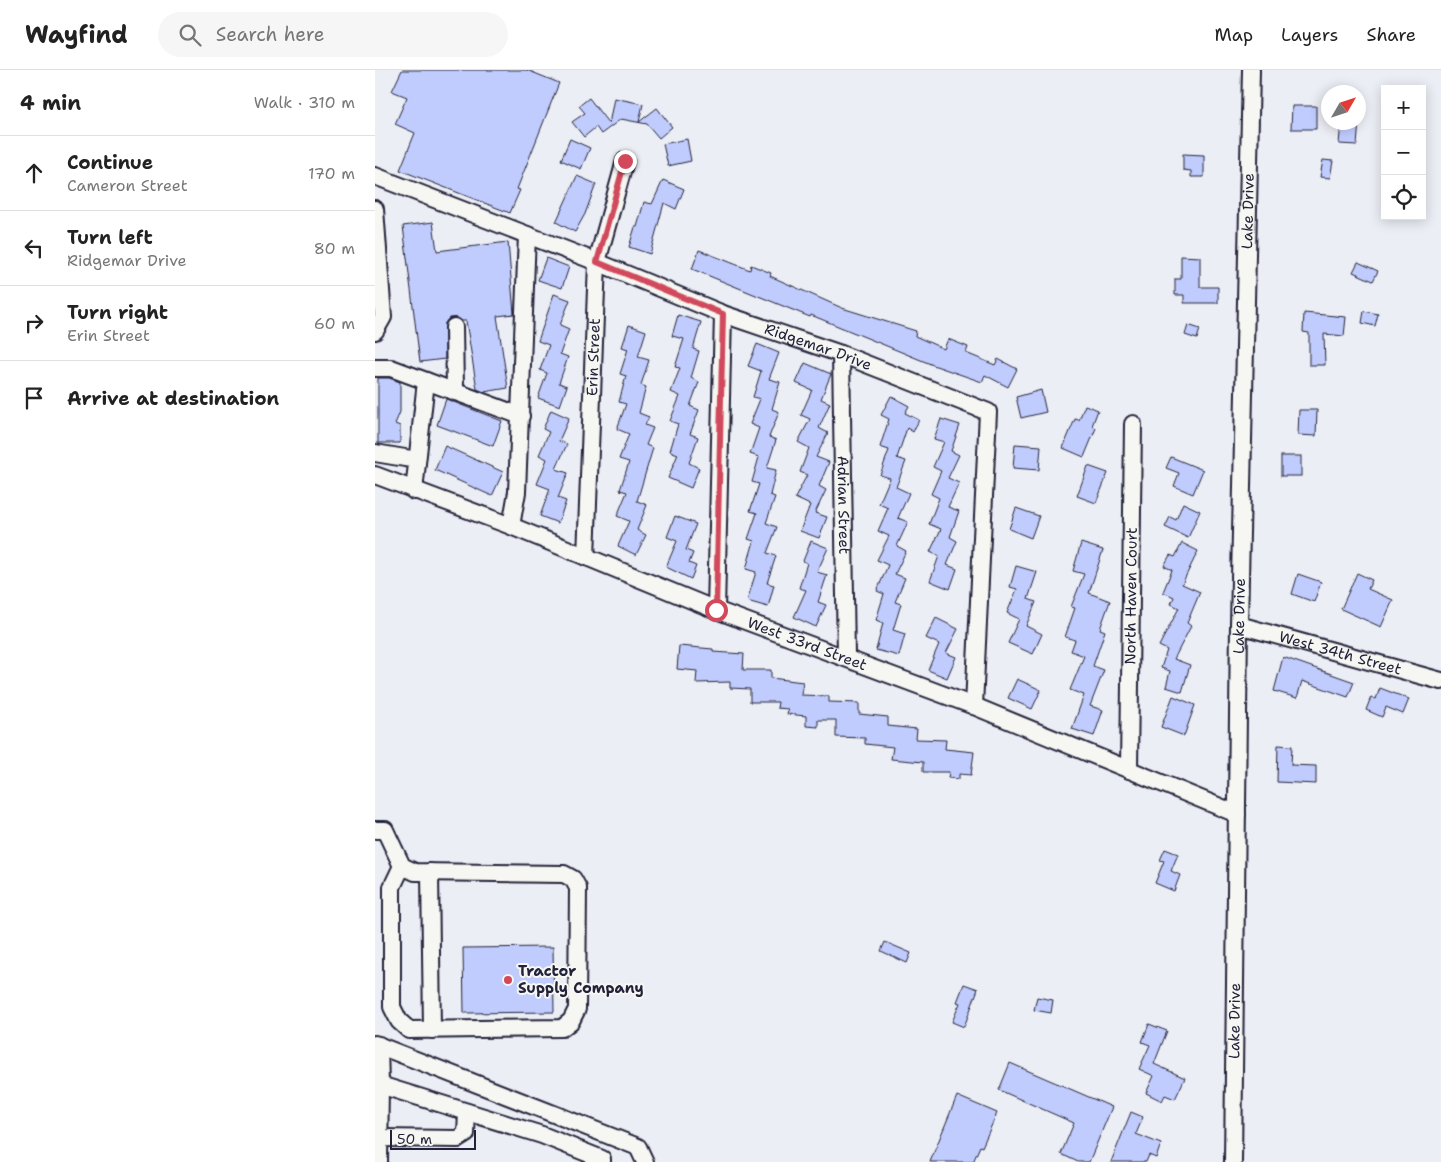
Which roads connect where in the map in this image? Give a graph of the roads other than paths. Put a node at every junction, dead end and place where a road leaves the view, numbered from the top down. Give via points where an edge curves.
1 (1251, 70) edge
2 (625, 161) dead end
3 (375, 176) edge
4 (375, 209) edge
5 (527, 235) junction
6 (597, 262) junction
7 (723, 314) junction
8 (453, 327) dead end
9 (375, 332) edge
10 (841, 354) junction
11 (375, 368) edge
12 (426, 381) junction
13 (455, 390) junction
14 (521, 416) junction
15 (1133, 424) dead end
16 (375, 453) edge
17 (417, 460) junction
18 (375, 475) edge
19 (414, 491) junction
20 (511, 526) junction
21 (586, 557) junction
22 (716, 610) junction
23 (1239, 625) junction
24 (846, 656) junction
25 (1441, 681) edge
26 (974, 706) junction
27 (1129, 770) junction
28 (1237, 814) junction
29 (375, 830) edge
30 (402, 866) junction
31 (430, 872) junction
32 (432, 1030) junction
33 (377, 1044) edge
34 (380, 1085) junction
35 (467, 1112) junction
36 (379, 1138) junction
37 (379, 1162) edge
38 (602, 1162) edge
39 (645, 1162) edge
40 (1233, 1162) edge

1 - 23 street, Lake Drive
2 - 6 street, Erin Street
3 - 5 street, Ridgemar Drive
4 - 9 street via 383,317
5 - 6 street, Ridgemar Drive
5 - 14 street
6 - 7 street, Ridgemar Drive
6 - 21 street, Erin Street
7 - 10 street, Ridgemar Drive
7 - 22 street
8 - 13 street
10 - 24 street, Adrian Street
10 - 26 street, Ridgemar Drive via 988,412
11 - 12 street via 391,368
12 - 13 street
12 - 17 street
13 - 14 street
14 - 20 street via 517,492
15 - 27 street, North Haven Court
16 - 17 street
17 - 19 street
18 - 19 street, West 33rd Street
19 - 20 street, West 33rd Street
20 - 21 street, West 33rd Street
21 - 22 street, West 33rd Street
22 - 24 street, West 33rd Street
23 - 25 street, West 34th Street
23 - 28 street, Lake Drive
24 - 26 street, West 33rd Street
26 - 27 street, West 33rd Street
27 - 28 street, West 33rd Street
28 - 40 street, Lake Drive
29 - 30 street via 385,830
30 - 31 street via 415,872
30 - 32 street via 392,887 392,1007 399,1021 409,1030
31 - 32 street
31 - 32 street via 564,874 573,878 578,888 577,1009 571,1022 562,1028
33 - 34 street
33 - 39 street via 638,1147
34 - 35 street
34 - 36 street
35 - 36 street via 466,1134 458,1140
35 - 38 street via 542,1135 602,1158
36 - 37 street

